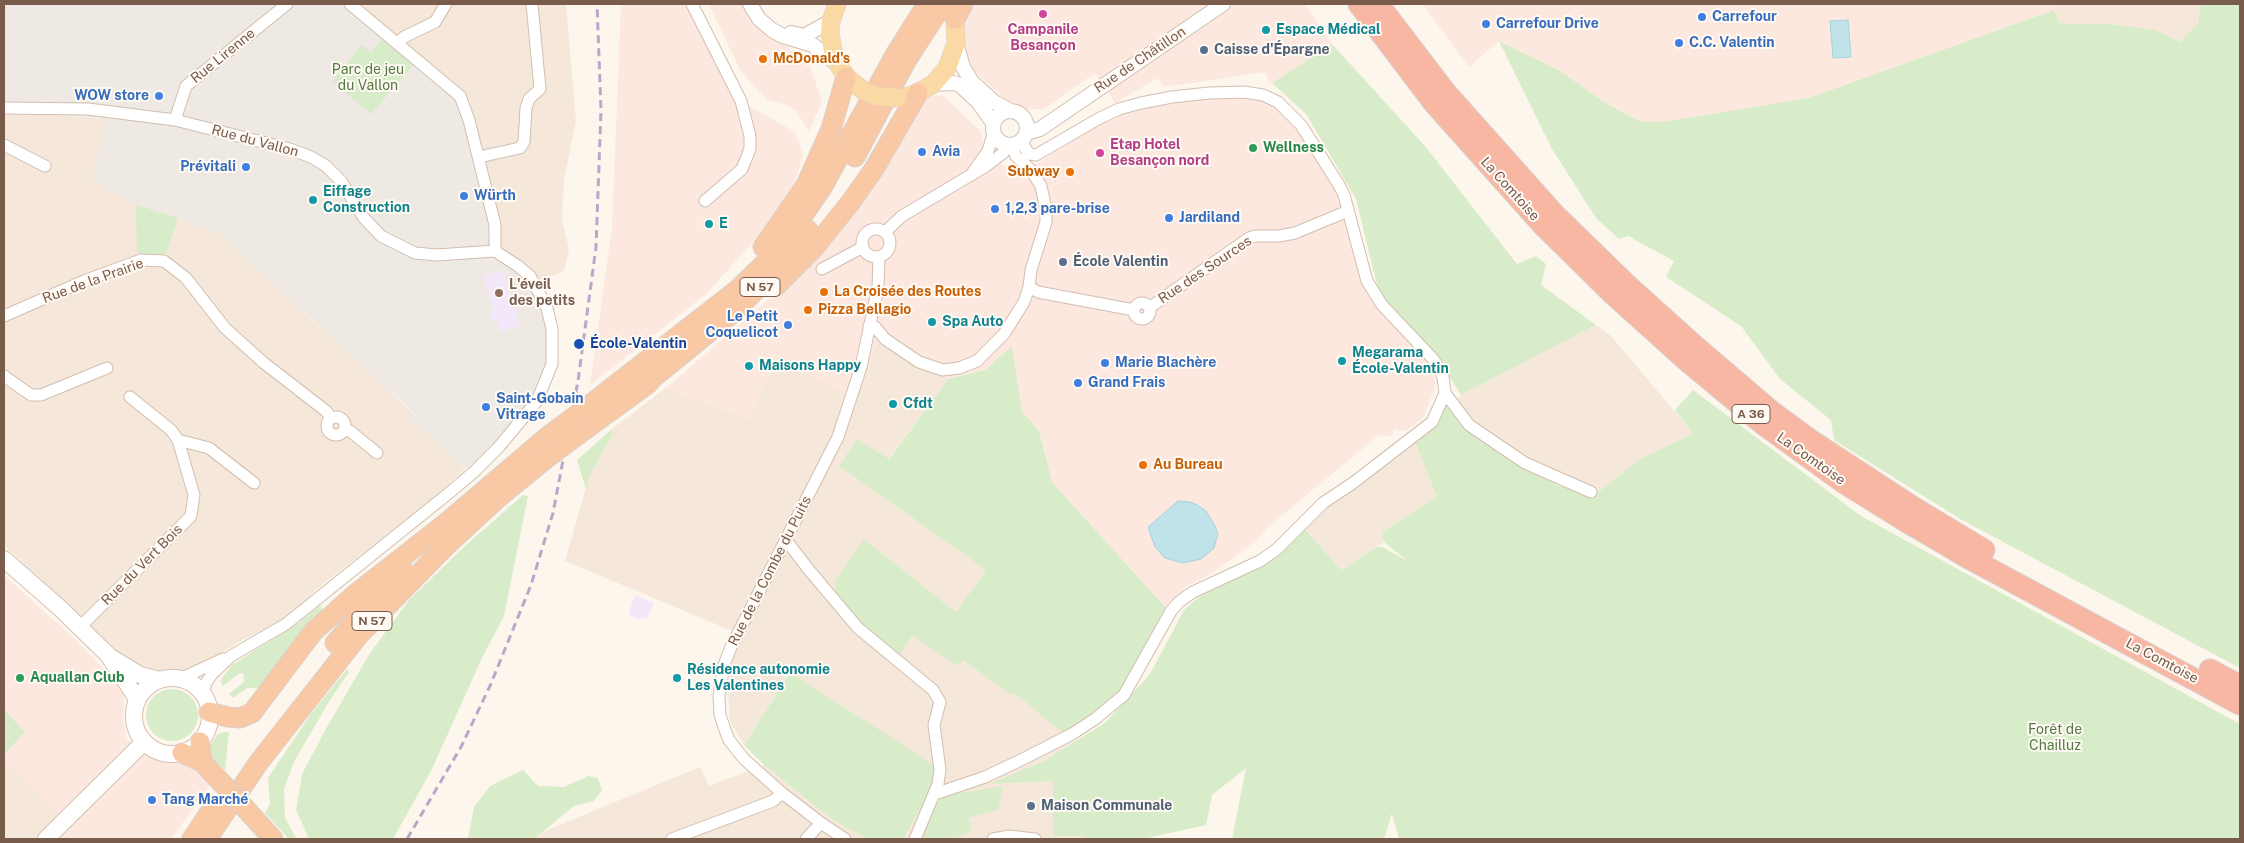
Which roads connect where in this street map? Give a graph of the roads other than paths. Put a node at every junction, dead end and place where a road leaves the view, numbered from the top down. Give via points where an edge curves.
1 (287, 4) edge
2 (350, 4) edge
3 (446, 4) edge
4 (532, 4) edge
5 (692, 4) edge
6 (750, 4) edge
7 (760, 4) edge
8 (838, 4) edge
9 (927, 4) edge
10 (1223, 4) edge
11 (1359, 4) edge
12 (1378, 4) edge
13 (952, 8) edge
14 (831, 21) junction
15 (398, 43) junction
16 (956, 43) junction
17 (842, 71) junction
18 (925, 89) junction
19 (4, 108) edge
20 (1016, 113) junction
21 (1056, 116) junction
22 (175, 120) junction
23 (993, 128) junction
24 (1017, 141) junction
25 (4, 145) edge
26 (479, 157) junction
27 (45, 166) dead end
28 (971, 175) junction
29 (705, 201) dead end
30 (1348, 211) junction
31 (885, 232) junction
32 (863, 247) junction
33 (495, 251) junction
34 (879, 257) junction
35 (822, 269) dead end
36 (1029, 287) junction
37 (4, 316) edge
38 (869, 326) junction
39 (689, 329) junction
40 (107, 368) dead end
41 (4, 376) edge
42 (638, 390) junction
43 (1445, 392) junction
44 (130, 397) dead end
45 (178, 440) junction
46 (377, 453) dead end
47 (254, 483) dead end
48 (1591, 492) dead end
49 (446, 523) junction
50 (786, 540) junction
51 (4, 559) edge
52 (80, 627) junction
53 (108, 655) junction
54 (231, 656) junction
55 (180, 679) junction
56 (160, 680) junction
57 (2240, 686) edge
58 (137, 702) junction
59 (206, 703) junction
60 (2240, 704) edge
61 (144, 742) junction
62 (200, 742) junction
63 (182, 753) junction
64 (202, 762) junction
65 (940, 770) junction
66 (959, 784) junction
67 (782, 793) junction
68 (935, 794) junction
69 (224, 811) junction
70 (821, 823) junction
71 (46, 839) edge
72 (192, 839) edge
73 (207, 839) edge
74 (212, 839) edge
75 (273, 839) edge
76 (672, 839) edge
77 (806, 839) edge
78 (845, 839) edge
79 (915, 839) edge
80 (993, 839) edge
81 (1035, 839) edge

1 - 22 street, Rue Lirenne via 186,86
2 - 15 street
3 - 15 street via 435,22
4 - 26 street via 540,89 530,98 526,108 524,142 515,150
5 - 29 street via 741,101 750,136 750,149 742,168
6 - 17 street via 759,19 772,30 813,45
7 - 14 street via 771,21 787,32 804,36
8 - 14 main road
9 - 39 highway, N 57 via 895,55 833,170 802,217 753,276
10 - 21 street, Rue de Châtillon
11 - 60 highway, La Comtoise / A 36 via 1434,103 1543,225 1686,359 1763,424 1843,482 1912,525
12 - 57 highway, La Comtoise / A 36 via 1446,93 1554,214 1634,291 1772,412 1852,469 1961,536
13 - 16 main road, N 57
13 - 42 highway, N 57 via 906,61 839,184 801,240 734,312
14 - 17 main road via 830,45
15 - 26 street via 460,96
16 - 18 main road, N 57 via 947,68
16 - 20 street, N 57 via 963,67 972,82 994,102
17 - 18 main road, bridge via 864,91 877,96 897,98
17 - 39 highway, N 57 via 837,112 798,198 756,255
18 - 23 street via 954,83 960,85 979,103
18 - 42 highway, N 57 via 862,186 804,258 741,317
19 - 22 street, Rue du Vallon via 88,109
20 - 21 street via 1036,118
20 - 23 street via 1000,114
20 - 24 street via 1026,124
21 - 24 street, Rue de Châtillon
22 - 33 street, Rue du Vallon via 311,156 342,181 372,228 414,253 437,255
23 - 24 street via 999,142
23 - 28 street via 988,152
24 - 28 street
24 - 30 street via 1033,156 1098,119 1141,102 1209,92 1263,95 1278,102 1301,125 1339,185
24 - 36 street via 1016,156 1038,180 1046,209 1046,222
25 - 27 street
26 - 33 street via 494,225
28 - 31 street via 902,216
30 - 36 street, Rue des Sources via 1295,233 1249,238 1149,308 1148,316 1142,319 1136,317 1134,310 1038,292
30 - 43 street via 1368,280 1382,305 1434,360 1443,377
31 - 32 street via 868,232 863,238
31 - 34 street via 889,246
32 - 34 street via 870,256
32 - 35 street
33 - 54 street via 530,276 547,308 554,351 537,401 475,471 286,624
34 - 38 street, Rue de la Combe du Puits via 878,287
36 - 38 street via 1024,302 1004,334 977,361 960,368 943,370 919,362 885,340 875,327
37 - 46 street, Rue de la Prairie via 141,260 164,260 186,278 224,328 326,411 330,418 342,419 344,430 350,431
38 - 50 street, Rue de la Combe du Puits via 858,376 838,437
39 - 49 highway, N 57, bridge via 547,436
40 - 41 street via 41,395 30,396
42 - 69 highway, N 57, bridge via 548,457 440,551 358,635
43 - 48 street via 1468,425 1525,463
43 - 66 street via 1432,422 1323,503 1277,549 1179,602 1124,695 1095,719 1023,759 985,777
44 - 45 street, Rue du Vert Bois via 171,430
45 - 47 street via 209,448
45 - 52 street, Rue du Vert Bois via 194,495 191,516
49 - 59 highway via 371,581 313,632 252,713 240,718 228,717
49 - 72 highway, N 57 via 372,600 318,664 249,755
50 - 65 street via 858,628 938,696 940,702 934,725
50 - 67 street, Rue de la Combe du Puits via 730,646 719,696 720,714 732,745
51 - 52 main road
52 - 53 main road
53 - 56 main road via 140,675
53 - 58 main road
54 - 55 street
54 - 59 street via 206,683
55 - 56 main road
55 - 59 main road via 193,685
56 - 58 main road via 146,688
58 - 61 main road via 134,710 136,727
59 - 62 main road via 208,728
61 - 63 main road via 162,753
61 - 71 main road
62 - 63 main road
62 - 64 highway
63 - 64 highway
64 - 75 highway, bridge
65 - 66 street
65 - 68 street
66 - 68 street
67 - 70 street, Rue de la Combe du Puits
67 - 76 street via 774,801
68 - 79 street
69 - 73 highway, N 57
69 - 74 highway
70 - 77 street
70 - 78 street, Rue de la Combe du Puits
80 - 81 street via 1009,836

